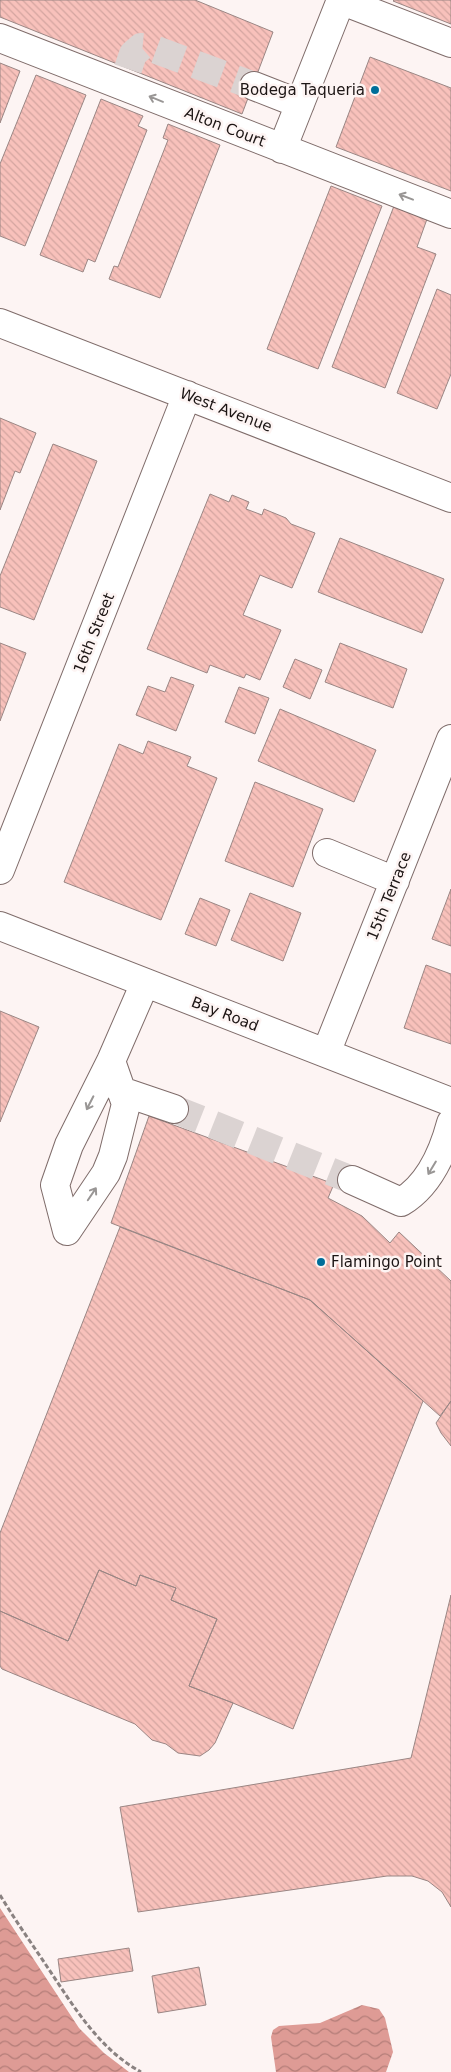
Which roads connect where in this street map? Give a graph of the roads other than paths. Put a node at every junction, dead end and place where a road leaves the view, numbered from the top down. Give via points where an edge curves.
1 (341, 0) edge
2 (0, 38) edge
3 (451, 43) edge
4 (254, 86) tunnel mouth
5 (300, 104) junction
6 (282, 149) junction
7 (451, 214) edge
8 (0, 323) edge
9 (187, 396) junction
10 (451, 498) edge
11 (451, 739) edge
12 (327, 853) dead end
13 (0, 870) edge
14 (395, 881) junction
15 (0, 926) edge
16 (145, 983) junction
17 (326, 1053) junction
18 (112, 1061) junction
19 (122, 1091) junction
20 (451, 1102) edge
21 (174, 1109) tunnel mouth
22 (451, 1123) edge
23 (352, 1180) tunnel mouth

1 - 3 street
1 - 5 street
6 -> 2 street, Alton Court via 125,77
4 - 5 street
5 - 6 street
7 -> 6 street, Alton Court
8 - 9 street, West Avenue
9 - 10 street, West Avenue
9 - 13 street, 16th Street
11 - 14 street, 15th Terrace
12 - 14 street
14 - 17 street, 15th Terrace
15 - 16 street, Bay Road
16 - 17 street, Bay Road
16 - 18 street
17 - 20 street, Bay Road
18 - 19 street
18 -> 19 street via 69,1145 55,1185 67,1231 106,1173 113,1156 126,1104
19 - 21 street
22 -> 23 street via 444,1148 416,1193 401,1202

